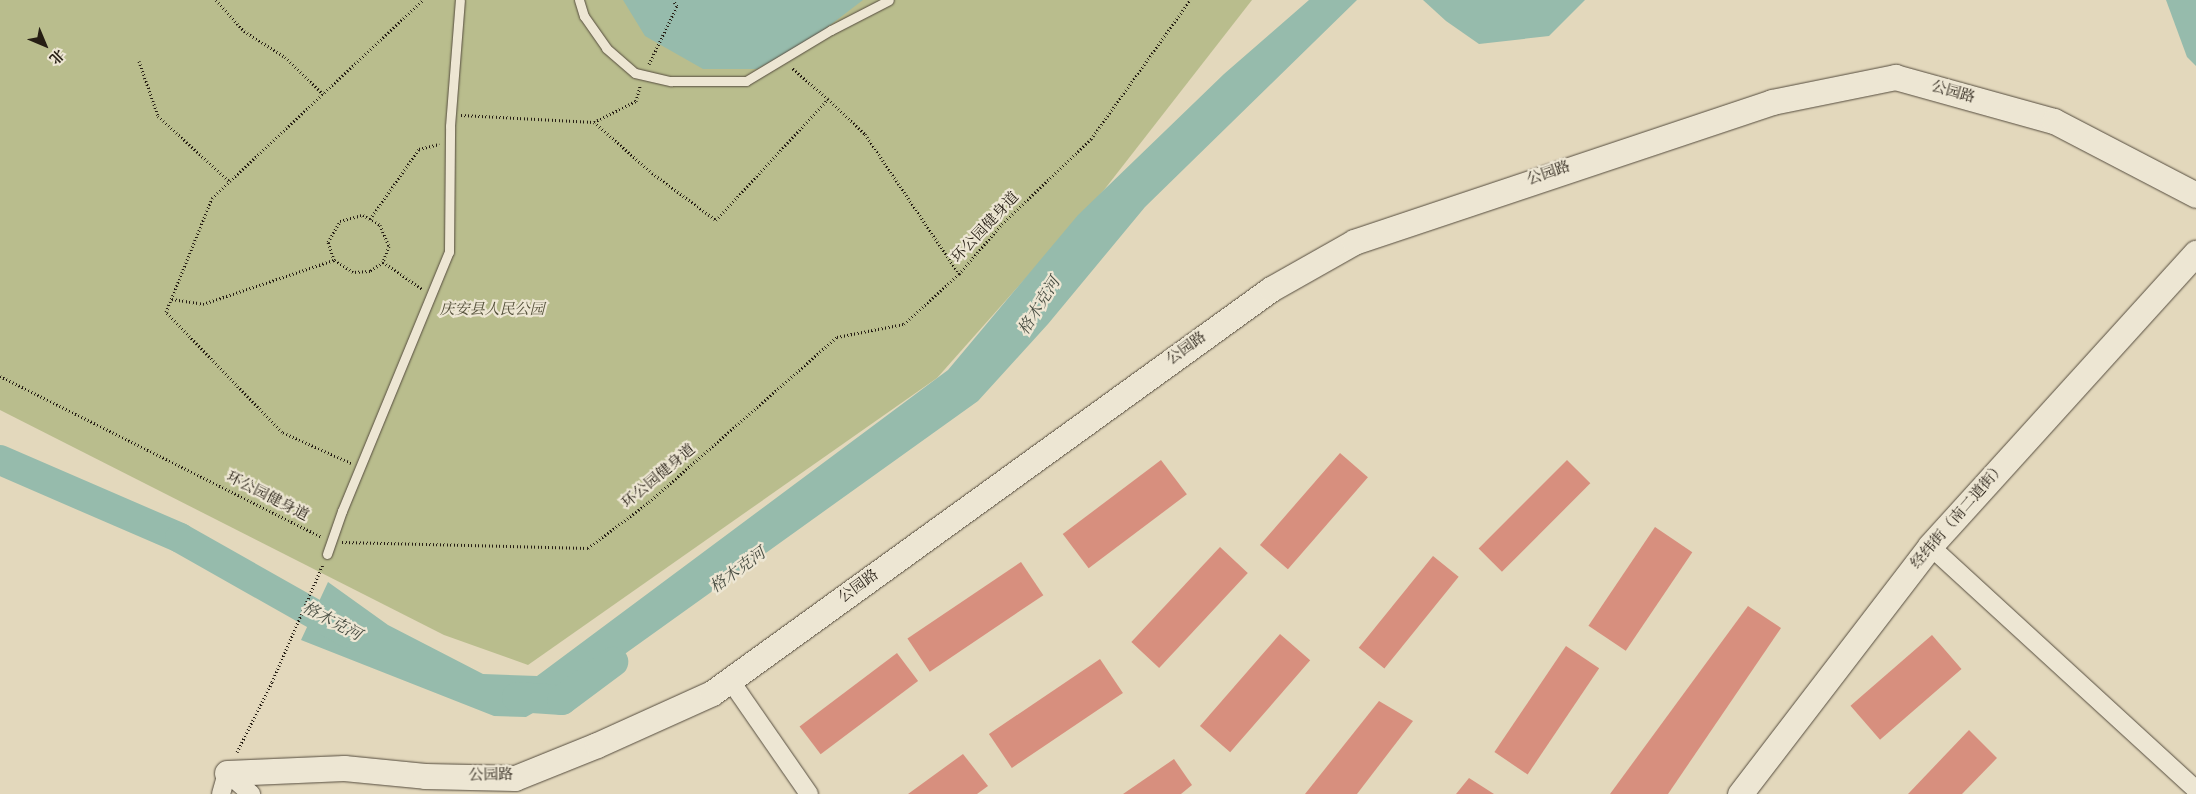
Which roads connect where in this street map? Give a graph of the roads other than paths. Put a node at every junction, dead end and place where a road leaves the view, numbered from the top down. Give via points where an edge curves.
1 (460, 0) edge
2 (579, 0) edge
3 (889, 0) edge
4 (2196, 195) edge
5 (2196, 253) edge
6 (1930, 546) junction
7 (327, 554) road end
8 (730, 680) junction
9 (224, 784) edge
10 (2196, 790) edge
11 (251, 794) edge
12 (809, 794) edge
13 (1740, 794) edge

1 - 7 lane via 451,114 448,252
2 - 3 lane via 584,16 606,48 635,74 670,81 746,80
4 - 8 street, 公园路 via 2054,121 1895,77 1772,102 1630,147 1354,242 1271,289
5 - 6 street, 经纬街（南二道街）
6 - 10 street
6 - 13 street, 经纬街（南二道街）
8 - 9 street, 公园路 via 712,693 515,778 425,776 344,768
8 - 12 street
9 - 11 street

